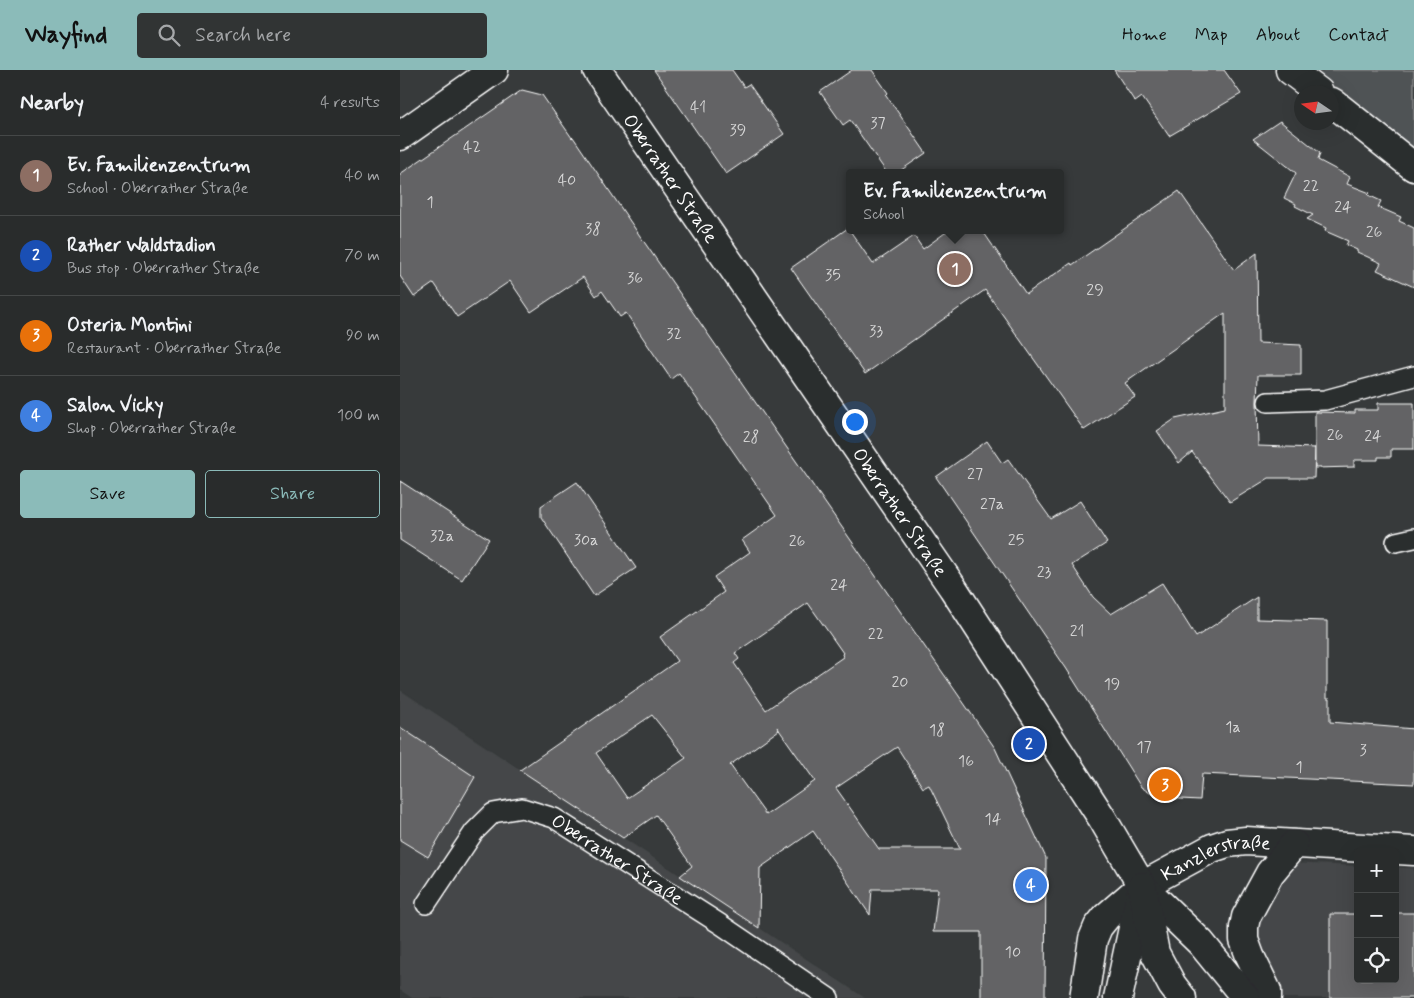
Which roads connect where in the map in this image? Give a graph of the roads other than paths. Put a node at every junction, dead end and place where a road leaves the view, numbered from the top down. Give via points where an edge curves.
1 (494, 70) edge
2 (597, 70) edge
3 (1290, 70) edge
4 (1310, 85) edge
5 (1339, 108) edge
6 (400, 136) edge
7 (1414, 167) edge
8 (1414, 376) edge
9 (1268, 402) dead end
10 (1294, 844) junction
11 (1414, 851) edge
12 (1142, 886) junction
13 (426, 904) dead end
14 (829, 998) edge
15 (1084, 998) edge
16 (1118, 998) edge
17 (1182, 998) edge
18 (1246, 998) edge
19 (1267, 998) edge

1 - 6 main road
2 - 12 main road, Oberrather Straße via 953,588 1102,818
3 - 4 main road
5 - 7 main road
8 - 9 lane via 1325,400
10 - 11 main road, Kanzlerstraße
10 - 12 main road, Kanzlerstraße via 1227,843
10 - 19 main road, Kanzlerstraße via 1270,873 1246,917 1244,927 1244,940 1267,991
12 - 15 main road via 1098,927 1093,939
12 - 16 main road
12 - 17 main road via 1155,953
12 - 18 main road via 1200,943
13 - 14 lane, Oberrather Straße via 474,832 493,813 522,808 554,818

